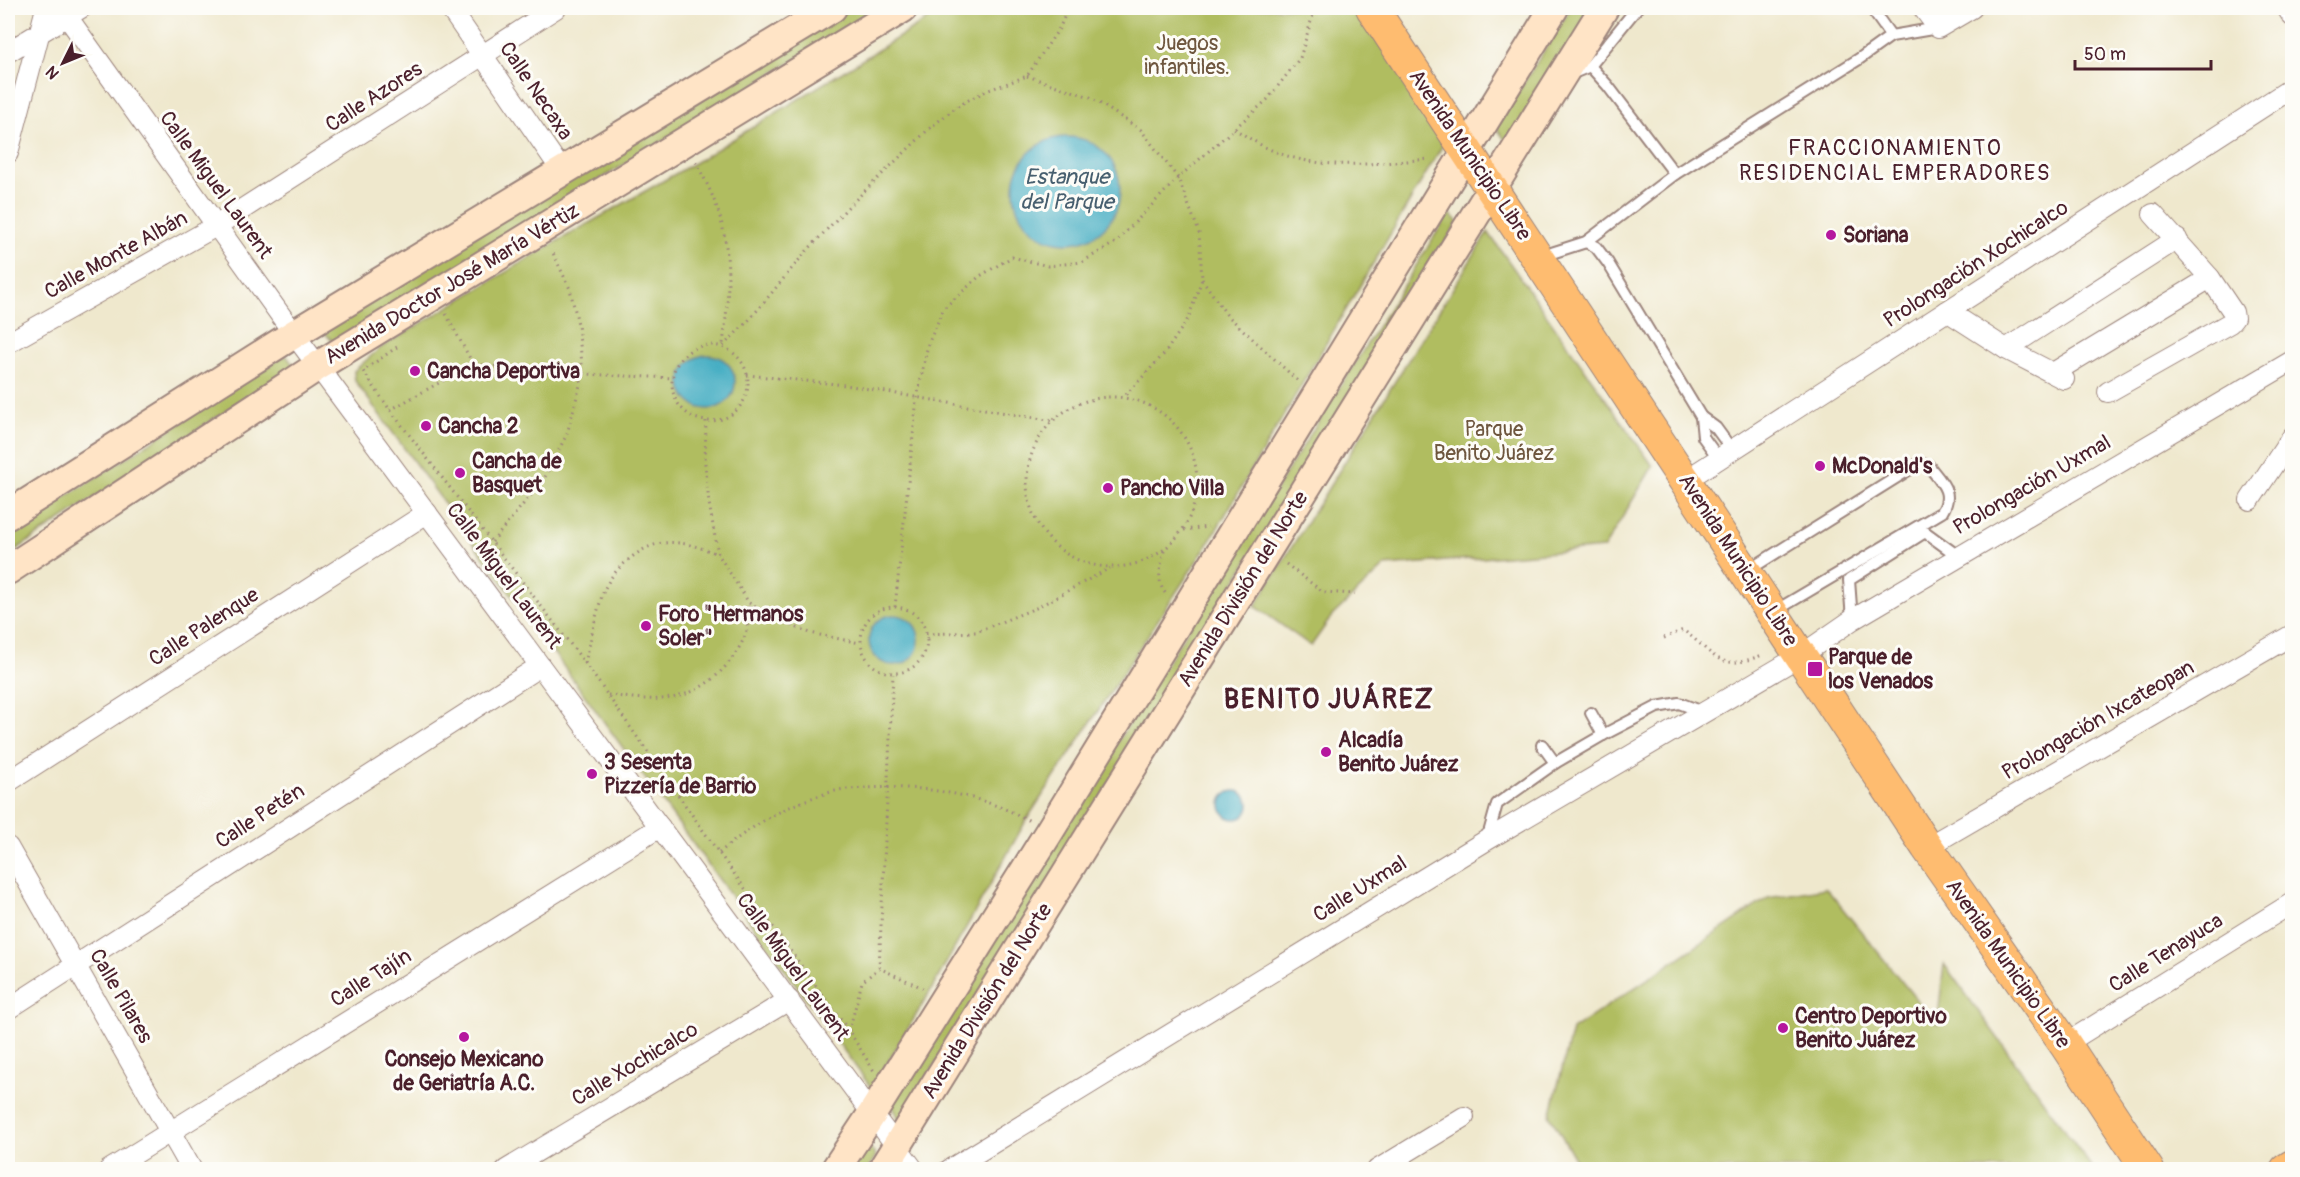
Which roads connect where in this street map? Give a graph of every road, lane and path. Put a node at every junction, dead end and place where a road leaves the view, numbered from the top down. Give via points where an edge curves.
1 (46, 8) edge
2 (450, 8) edge
3 (555, 8) edge
4 (832, 8) edge
5 (903, 8) edge
6 (1068, 8) edge
7 (1315, 8) edge
8 (1372, 8) edge
9 (1554, 8) edge
10 (1604, 8) edge
11 (1637, 8) edge
12 (1871, 8) edge
13 (1923, 8) edge
14 (1972, 8) edge
15 (2287, 8) edge
16 (69, 10) edge
17 (2292, 16) edge
18 (1938, 28) junction
19 (39, 34) junction
20 (1891, 36) junction
21 (8, 52) edge
22 (484, 56) junction
23 (1590, 66) junction
24 (1027, 76) junction
25 (1562, 76) junction
26 (2292, 88) edge
27 (1234, 129) junction
28 (684, 143) junction
29 (1467, 150) junction
30 (8, 153) edge
31 (1430, 159) dead end
32 (562, 171) junction
33 (1675, 174) junction
34 (1178, 178) junction
35 (1492, 189) junction
36 (2153, 214) dead end
37 (216, 226) junction
38 (540, 231) junction
39 (2177, 239) junction
40 (1586, 242) junction
41 (1538, 257) junction
42 (2210, 278) junction
43 (1202, 279) junction
44 (1947, 311) junction
45 (436, 320) dead end
46 (294, 334) junction
47 (8, 343) edge
48 (400, 345) dead end
49 (723, 346) junction
50 (2006, 349) junction
51 (2292, 362) edge
52 (472, 364) junction
53 (318, 366) junction
54 (583, 374) junction
55 (747, 375) junction
56 (672, 378) junction
57 (2108, 392) dead end
58 (1319, 393) junction
59 (917, 398) junction
60 (1123, 398) junction
61 (390, 410) junction
62 (1701, 417) junction
63 (706, 421) junction
64 (1053, 421) junction
65 (2292, 437) edge
66 (1725, 454) junction
67 (1686, 480) junction
68 (2250, 500) dead end
69 (427, 513) junction
70 (8, 515) edge
71 (1924, 528) junction
72 (492, 542) junction
73 (1267, 550) junction
74 (1164, 551) junction
75 (718, 554) junction
76 (1958, 556) junction
77 (1110, 568) junction
78 (8, 570) edge
79 (1746, 572) junction
80 (1839, 573) junction
81 (1849, 580) junction
82 (1355, 594) dead end
83 (749, 603) junction
84 (895, 607) junction
85 (1184, 613) junction
86 (1772, 613) junction
87 (1852, 620) junction
88 (926, 634) junction
89 (2292, 635) edge
90 (1664, 638) dead end
91 (860, 644) junction
92 (1796, 650) junction
93 (585, 663) junction
94 (540, 666) junction
95 (893, 674) junction
96 (608, 695) junction
97 (1591, 712) dead end
98 (1706, 713) junction
99 (1604, 735) junction
100 (1542, 744) dead end
101 (1555, 763) junction
102 (8, 782) edge
103 (888, 787) junction
104 (660, 827) junction
105 (1049, 832) junction
106 (1487, 840) junction
107 (8, 847) edge
108 (1927, 847) junction
109 (719, 853) junction
110 (2292, 903) edge
111 (75, 964) junction
112 (879, 968) junction
113 (945, 998) junction
114 (789, 1000) junction
115 (8, 1009) edge
116 (849, 1031) junction
117 (2065, 1044) junction
118 (875, 1074) dead end
119 (872, 1114) junction
120 (1464, 1117) dead end
121 (170, 1131) junction
122 (897, 1146) junction
123 (2292, 1166) edge
124 (109, 1170) edge
125 (192, 1170) edge
126 (506, 1170) edge
127 (835, 1170) edge
128 (882, 1170) edge
129 (914, 1170) edge
130 (949, 1170) edge
131 (1377, 1170) edge
132 (2148, 1170) edge
133 (2286, 1170) edge

1 - 19 street
2 - 22 street, Calle Necaxa
3 - 22 street, Calle Azores
4 - 32 main road, Avenida Doctor José María Vértiz
5 - 28 main road, Avenida Doctor José María Vértiz
6 - 24 path
7 - 27 path via 1300,58 1268,100
8 - 29 main road, Avenida Municipio Libre
9 - 29 main road, Avenida División del Norte
10 - 25 main road, Avenida División del Norte
11 - 23 lane
12 - 20 lane
13 - 18 street
14 - 18 street
15 - 17 street
16 - 19 street
16 - 37 street, Calle Miguel Laurent
18 - 20 lane
19 - 21 street
19 - 30 street
20 - 33 lane
22 - 32 street, Calle Necaxa
22 - 37 street, Calle Azores
23 - 25 lane
23 - 33 lane
24 - 34 path via 1090,97 1141,130
24 - 49 path via 959,105 931,127 848,207
25 - 35 main road, Avenida División del Norte
26 - 44 street, Prolongación Xochicalco
27 - 31 path via 1274,152 1318,164
27 - 34 path
28 - 38 main road, Avenida Doctor José María Vértiz
28 - 49 path via 715,202 726,243 729,297
29 - 35 main road, Avenida Municipio Libre
29 - 58 main road, Avenida División del Norte
32 - 46 main road, Avenida Doctor José María Vértiz
33 - 40 lane
34 - 43 path via 1199,232
34 - 59 path via 1116,242 1082,262 1048,266 1012,257 980,276 944,308 928,344
35 - 41 main road, Avenida Municipio Libre
35 - 73 main road, Avenida División del Norte
36 - 39 street
37 - 46 street, Calle Miguel Laurent
37 - 47 street, Calle Monte Albán
38 - 53 main road, Avenida Doctor José María Vértiz
38 - 54 path via 570,289
39 - 42 street
39 - 50 street
40 - 41 lane
40 - 62 lane via 1596,247 1608,263
41 - 67 main road, Avenida Municipio Libre
42 - 50 street via 2059,376
42 - 57 street via 2233,312 2230,323
43 - 58 path via 1226,314 1248,336 1301,384
43 - 60 path via 1188,319 1171,345
44 - 50 street
44 - 66 street, Prolongación Xochicalco
45 - 52 path via 446,313
46 - 53 street, Calle Miguel Laurent
46 - 70 main road, Avenida Doctor José María Vértiz
48 - 61 path via 363,371
49 - 55 path via 738,357
49 - 56 path via 689,351 680,358
51 - 76 street, Prolongación Uxmal
52 - 54 path
52 - 61 path
53 - 69 street, Calle Miguel Laurent
53 - 78 main road, Avenida Doctor José María Vértiz
54 - 56 path
54 - 72 path via 567,434 544,479
55 - 59 path via 846,385
55 - 63 path via 745,398 738,408 729,416
56 - 63 path via 672,390 684,411
58 - 85 main road, Avenida División del Norte
59 - 64 path
59 - 84 path
60 - 64 path via 1097,398 1073,406
60 - 74 path via 1150,406 1173,423 1190,447 1197,475 1195,503 1184,530
61 - 72 path
62 - 66 lane via 1716,428
62 - 66 lane via 1703,437
63 - 75 path via 705,464
64 - 77 path via 1036,443 1027,471 1028,499 1039,526 1057,548 1082,562
65 - 68 street
66 - 67 street, Prolongación Xochicalco
67 - 79 main road, Avenida Municipio Libre
69 - 94 street, Calle Miguel Laurent
69 - 102 street, Calle Palenque
71 - 76 lane
71 - 79 lane via 1948,503 1947,490 1924,463
71 - 80 lane
71 - 81 lane
72 - 93 path
73 - 82 path via 1323,592
73 - 122 main road, Avenida División del Norte
74 - 77 path via 1139,564
74 - 85 path via 1162,590
75 - 83 path
75 - 93 path via 665,542 651,544 633,555 605,587
76 - 87 street, Prolongación Uxmal
77 - 88 path via 1036,608 976,632
79 - 86 main road, Avenida Municipio Libre
80 - 81 lane
80 - 86 lane
81 - 87 lane
83 - 91 path via 810,633
83 - 96 path via 746,634 731,661 709,683 686,694 661,699
84 - 88 path via 915,615
84 - 91 path via 884,608 866,621
85 - 105 main road, Avenida División del Norte
86 - 92 main road, Avenida Municipio Libre
87 - 92 street, Prolongación Uxmal
88 - 95 path via 927,644 919,662 912,669
89 - 108 street, Prolongación Ixcateopan
90 - 92 path via 1683,630 1714,657 1729,664
91 - 95 path via 874,668
92 - 98 street, Calle Uxmal
92 - 108 main road, Avenida Municipio Libre
93 - 96 path
94 - 104 street, Calle Miguel Laurent
94 - 111 street, Calle Petén
95 - 103 path
96 - 109 path
97 - 99 lane
98 - 99 lane via 1679,703 1656,707
98 - 106 street, Calle Uxmal
99 - 101 lane
100 - 101 lane
101 - 106 lane via 1497,804
103 - 105 path via 944,791 985,801
103 - 109 path via 837,790 787,807 741,834
103 - 112 path
104 - 114 street, Calle Miguel Laurent
104 - 121 street, Calle Tajín
105 - 113 main road, Avenida División del Norte
106 - 130 street, Calle Uxmal
107 - 111 street, Calle Pilares
108 - 117 main road, Avenida Municipio Libre
109 - 116 path
110 - 117 street, Calle Tenayuca
111 - 115 street, Calle Petén
111 - 121 street, Calle Pilares
112 - 113 path
112 - 116 path via 862,982
113 - 119 main road, Avenida División del Norte
114 - 119 street, Calle Miguel Laurent
114 - 126 street, Calle Xochicalco
116 - 118 path
117 - 132 main road, Avenida Municipio Libre
119 - 122 street, Calle Miguel Laurent
119 - 127 main road, Avenida División del Norte
120 - 131 street
121 - 124 street, Calle Tajín
121 - 125 street, Calle Pilares
122 - 128 main road, Avenida División del Norte
122 - 129 street, Calle Miguel Laurent
123 - 133 main road

